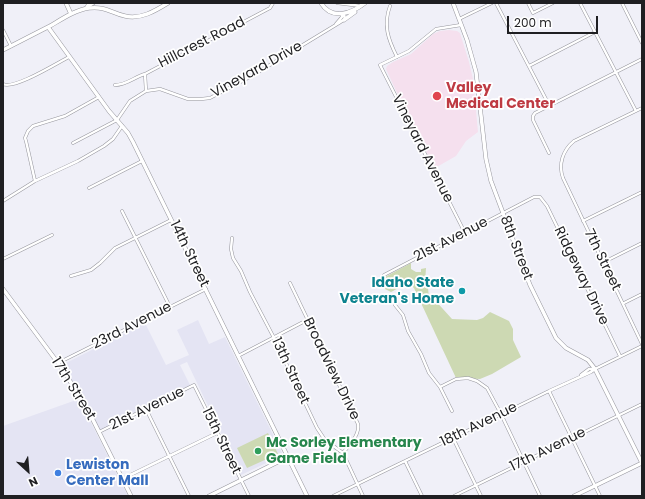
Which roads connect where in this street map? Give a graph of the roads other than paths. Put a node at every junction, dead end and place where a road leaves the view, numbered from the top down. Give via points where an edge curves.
1 (66, 3) edge
2 (89, 3) edge
3 (94, 3) edge
4 (168, 3) edge
5 (273, 3) edge
6 (322, 3) edge
7 (337, 3) edge
8 (365, 3) edge
9 (453, 3) edge
10 (492, 3) edge
11 (496, 3) edge
12 (528, 3) edge
13 (553, 3) edge
14 (580, 3) edge
15 (622, 3) edge
16 (362, 6) junction
17 (390, 6) dead end
18 (85, 9) junction
19 (71, 14) junction
20 (343, 14) junction
21 (459, 19) junction
22 (344, 20) junction
23 (461, 24) junction
24 (336, 25) junction
25 (48, 27) junction
26 (3, 30) edge
27 (595, 32) junction
28 (642, 43) edge
29 (11, 46) junction
30 (3, 50) edge
31 (69, 56) junction
32 (397, 57) junction
33 (642, 59) edge
34 (529, 66) junction
35 (616, 72) junction
36 (145, 74) junction
37 (3, 84) edge
38 (115, 85) dead end
39 (146, 91) junction
40 (99, 97) junction
41 (549, 106) junction
42 (642, 108) edge
43 (636, 111) junction
44 (117, 120) junction
45 (122, 126) junction
46 (73, 144) dead end
47 (549, 153) dead end
48 (143, 161) junction
49 (35, 181) junction
50 (89, 188) dead end
51 (642, 192) edge
52 (540, 197) joint
53 (3, 201) edge
54 (122, 211) dead end
55 (503, 213) junction
56 (172, 219) junction
57 (583, 221) junction
58 (465, 233) junction
59 (52, 235) dead end
60 (135, 238) junction
61 (232, 238) dead end
62 (642, 243) edge
63 (3, 259) edge
64 (604, 262) junction
65 (384, 275) dead end
66 (71, 276) dead end
67 (290, 283) dead end
68 (3, 289) edge
69 (206, 289) junction
70 (642, 294) edge
71 (624, 303) junction
72 (396, 305) dead end
73 (170, 307) junction
74 (307, 320) junction
75 (273, 336) junction
76 (642, 345) edge
77 (238, 356) junction
78 (620, 356) junction
79 (58, 363) junction
80 (596, 368) junction
81 (194, 385) joint
82 (440, 387) junction
83 (548, 391) junction
84 (642, 404) edge
85 (146, 409) junction
86 (452, 412) dead end
87 (501, 414) junction
88 (619, 415) junction
89 (99, 432) junction
90 (217, 433) junction
91 (453, 438) junction
92 (571, 438) junction
93 (343, 453) junction
94 (170, 456) junction
95 (288, 457) junction
96 (405, 461) junction
97 (524, 462) junction
98 (642, 463) edge
99 (122, 479) junction
100 (241, 480) junction
101 (358, 484) junction
102 (476, 485) junction
103 (595, 486) junction
104 (131, 496) edge
105 (189, 496) edge
106 (209, 496) edge
107 (249, 496) edge
108 (307, 496) edge
109 (333, 496) edge
110 (363, 496) edge
111 (422, 496) edge
112 (454, 496) edge
113 (481, 496) edge
114 (540, 496) edge
115 (574, 496) edge
116 (600, 496) edge

1 - 19 street
2 - 18 street
3 - 18 street
4 - 18 street via 152,12 133,17 107,9
5 - 36 street, Hillcrest Road via 270,8
6 - 20 street via 326,10
7 - 16 street
8 - 16 street
9 - 21 street, 8th Street
10 - 21 street
11 - 34 street
12 - 13 street via 533,13
14 - 27 street
15 - 28 street
16 - 20 street
16 - 22 street
17 - 32 street via 386,16 387,29
18 - 19 street
19 - 25 street
20 - 22 street via 346,18
20 - 24 street
21 - 23 street, 8th Street
22 - 24 street, Vineyard Drive
23 - 32 street via 436,29 409,51
23 - 55 street, 8th Street via 477,78 488,171
24 - 39 street, Vineyard Drive via 210,98 188,98 160,89
25 - 29 street
25 - 31 street, 14th Street
26 - 29 street
27 - 34 street
27 - 35 street
29 - 30 street
31 - 37 street via 23,81
31 - 40 street, 14th Street
32 - 58 street, Vineyard Avenue via 380,65
33 - 35 street
34 - 41 street
35 - 41 street
35 - 43 street
36 - 38 street via 124,85
36 - 39 street, Hillcrest Road
39 - 44 street via 130,101
40 - 44 street, 14th Street
40 - 49 street via 65,116 28,130 25,138
41 - 47 street via 533,116
42 - 43 street
43 - 57 street, 7th Street via 571,143 566,149 562,161 562,176
44 - 45 street, 14th Street
44 - 46 street
45 - 48 street, 14th Street
45 - 49 street via 113,139 104,146
48 - 50 street
48 - 56 street, 14th Street
49 - 53 street
51 - 57 street
52 - 55 street, 21st Avenue via 534,197
52 - 78 street, Ridgeway Drive via 547,206
54 - 60 street
55 - 58 street, 21st Avenue
55 - 80 street, 8th Street via 530,285 554,334 562,345 586,358
56 - 60 street
56 - 69 street, 14th Street
57 - 64 street, 7th Street
58 - 65 street, 21st Avenue
59 - 63 street
60 - 66 street via 115,248 91,270
60 - 73 street
61 - 75 street, 13th Street via 233,258
62 - 64 street
64 - 71 street, 7th Street
67 - 74 street, Broadview Drive
68 - 79 street, 17th Street
69 - 73 street, 23rd Avenue
69 - 77 street, 14th Street
70 - 71 street
71 - 76 street, 7th Street
72 - 82 street via 429,373
73 - 79 street, 23rd Avenue
74 - 75 street
74 - 93 street, Broadview Drive via 358,424 357,434
75 - 77 street
75 - 93 street, 13th Street via 320,434
76 - 78 street, 18th Avenue
77 - 95 street, 14th Street
78 - 80 street, 18th Avenue
79 - 89 street, 17th Street via 85,404
80 - 83 street, 18th Avenue via 589,369 581,376
80 - 88 street, 8th Street
81 - 85 street, 21st Avenue
81 - 90 street, 15th Street
82 - 86 street
82 - 87 street via 458,379 468,378 477,381 487,388
83 - 87 street, 18th Avenue
83 - 92 street
84 - 88 street, 17th Avenue
85 - 89 street, 21st Avenue
85 - 94 street
87 - 91 street, 18th Avenue
87 - 97 street
88 - 92 street, 17th Avenue
88 - 98 street, 8th Street
89 - 99 street, 17th Street
90 - 94 street
90 - 100 street, 15th Street
91 - 96 street, 18th Avenue
91 - 102 street
92 - 97 street, 17th Avenue
92 - 103 street
93 - 101 street, 13th Street
94 - 99 street
94 - 105 street
95 - 100 street
95 - 108 street, 14th Street
96 - 101 street, 18th Avenue
96 - 111 street
97 - 102 street, 17th Avenue
97 - 114 street
98 - 103 street
99 - 104 street, 17th Street
100 - 106 street
100 - 107 street, 15th Street
101 - 109 street, 18th Avenue
101 - 110 street, 13th Street
102 - 112 street, 17th Avenue
102 - 113 street
103 - 115 street
103 - 116 street

